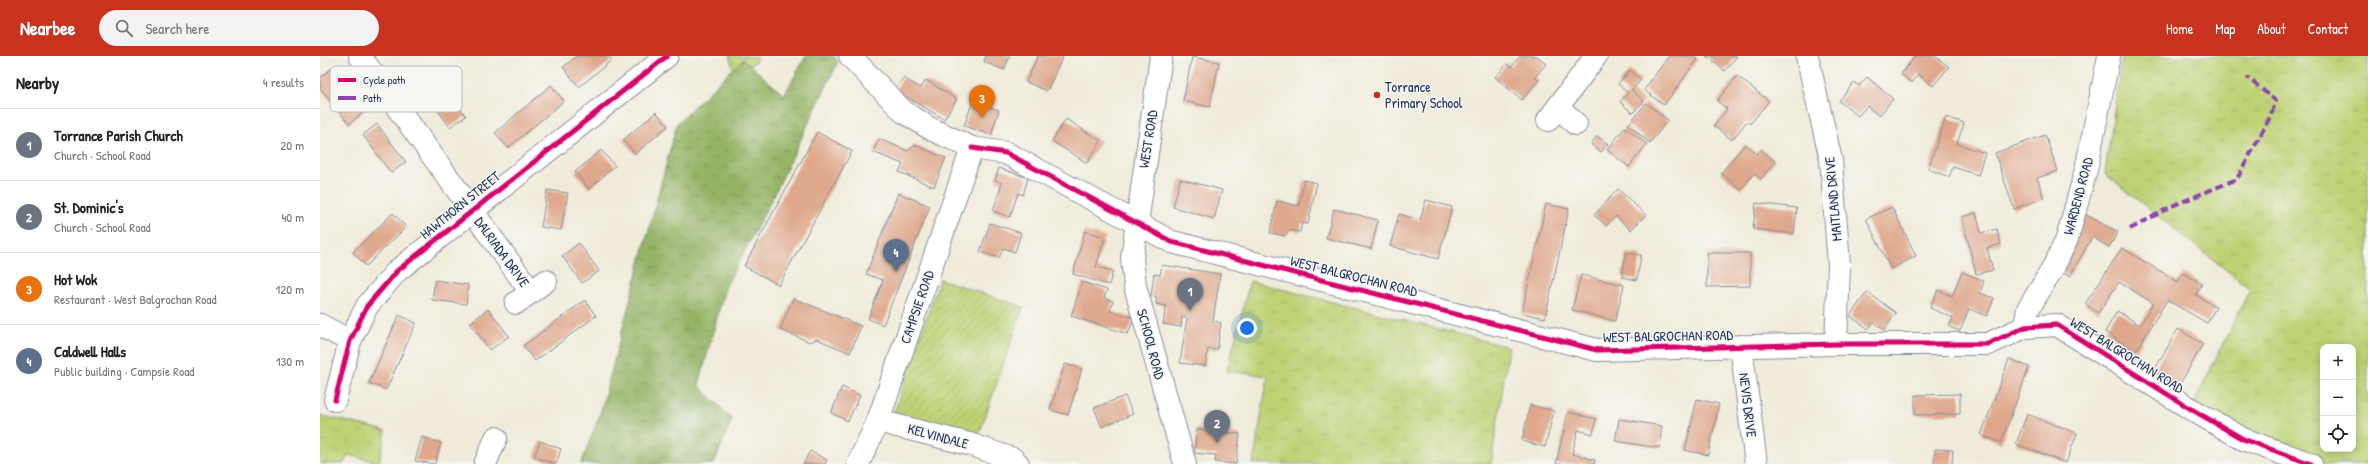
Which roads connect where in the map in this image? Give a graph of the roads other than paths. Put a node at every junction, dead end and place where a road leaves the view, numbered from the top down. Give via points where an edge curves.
1 (850, 56) edge
2 (1161, 56) edge
3 (1596, 56) edge
4 (1807, 56) edge
5 (2109, 56) edge
6 (362, 57) edge
7 (660, 62) edge
8 (368, 66) edge
9 (402, 112) edge
10 (1576, 124) dead end
11 (972, 148) junction
12 (472, 210) junction
13 (1135, 221) junction
14 (531, 292) dead end
15 (320, 325) edge
16 (2025, 327) junction
17 (350, 341) junction
18 (1836, 344) junction
19 (1741, 346) junction
20 (335, 400) dead end
21 (878, 421) junction
22 (496, 438) dead end
23 (485, 464) edge
24 (858, 464) edge
25 (1018, 464) edge
26 (1185, 464) edge
27 (1756, 464) edge
28 (2311, 464) edge

1 - 11 street, WEST BALGROCHAN ROAD via 904,112 931,129
2 - 13 street, WEST ROAD
3 - 10 street via 1553,114
4 - 18 street, MAITLAND DRIVE via 1831,160 1839,265
5 - 16 street, WARDEND ROAD via 2086,170 2067,239 2028,309
6 - 8 street, DALRIADA DRIVE
7 - 12 street, HAWTHORN STREET
9 - 12 street, DALRIADA DRIVE
11 - 13 street, WEST BALGROCHAN ROAD via 1006,153
11 - 21 street, CAMPSIE ROAD
12 - 14 street, DALRIADA DRIVE
12 - 17 street, HAWTHORN STREET via 397,271 367,306
13 - 19 street, WEST BALGROCHAN ROAD via 1172,242 1598,350
13 - 26 street, SCHOOL ROAD via 1132,258 1135,286
15 - 17 street
16 - 18 street, WEST BALGROCHAN ROAD via 1988,344
16 - 28 street, WEST BALGROCHAN ROAD via 2057,326 2243,439
17 - 20 street, HAWTHORN STREET
18 - 19 street, WEST BALGROCHAN ROAD
19 - 27 street, NEVIS DRIVE
21 - 24 street, CAMPSIE ROAD
21 - 25 street, KELVINDALE via 969,444 1012,459
22 - 23 street

